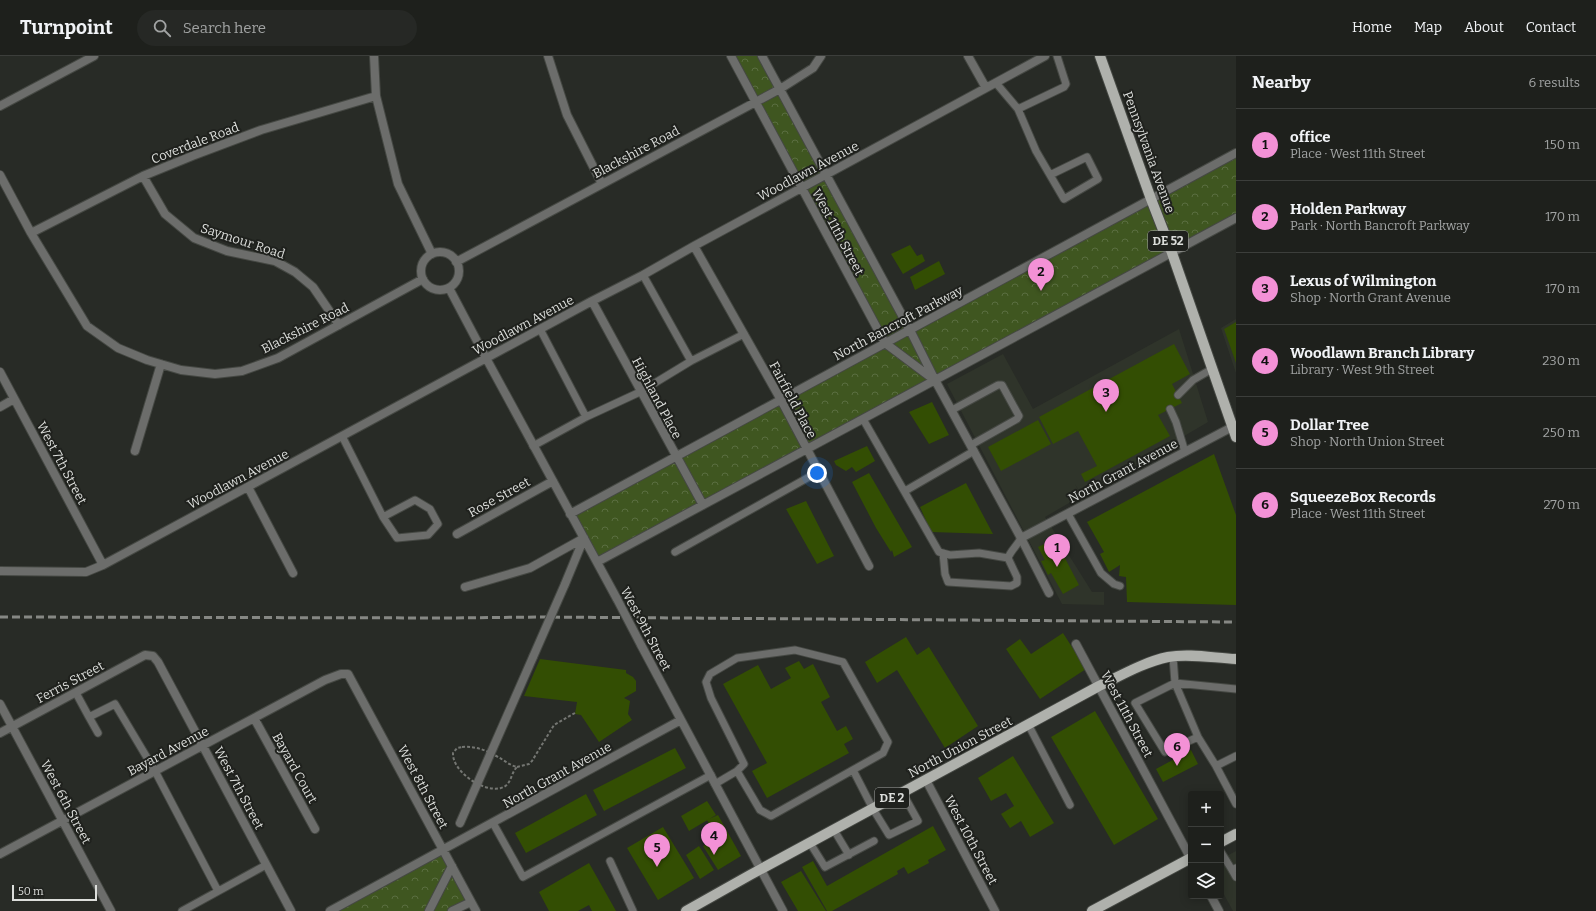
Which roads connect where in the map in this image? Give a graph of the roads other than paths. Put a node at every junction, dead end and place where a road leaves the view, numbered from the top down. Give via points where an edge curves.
1 (94, 56) edge
2 (374, 56) edge
3 (548, 56) edge
4 (730, 56) edge
5 (762, 56) edge
6 (822, 56) edge
7 (968, 56) edge
8 (1045, 56) edge
9 (1057, 56) edge
10 (1100, 56) edge
11 (996, 82) junction
12 (986, 88) junction
13 (780, 89) junction
14 (376, 96) junction
15 (755, 102) junction
16 (0, 106) edge
17 (1018, 109) junction
18 (1236, 153) edge
19 (827, 174) junction
20 (1050, 175) junction
21 (0, 176) edge
22 (143, 176) junction
23 (602, 184) junction
24 (801, 188) junction
25 (1151, 199) junction
26 (1236, 218) edge
27 (32, 233) junction
28 (694, 246) junction
29 (1172, 253) junction
30 (432, 254) junction
31 (456, 262) junction
32 (643, 275) junction
33 (423, 279) junction
34 (449, 288) junction
35 (592, 301) junction
36 (339, 325) junction
37 (540, 329) junction
38 (910, 330) junction
39 (744, 334) junction
40 (885, 343) junction
41 (486, 358) junction
42 (691, 361) junction
43 (161, 364) junction
44 (1212, 369) junction
45 (0, 372) edge
46 (935, 380) junction
47 (640, 392) junction
48 (1178, 395) dead end
49 (14, 399) junction
50 (781, 400) junction
51 (0, 407) edge
52 (1170, 409) dead end
53 (952, 410) junction
54 (586, 417) junction
55 (863, 419) junction
56 (1234, 426) edge
57 (342, 436) junction
58 (1236, 438) edge
59 (534, 446) junction
60 (972, 448) junction
61 (135, 450) dead end
62 (806, 450) junction
63 (1185, 452) junction
64 (676, 457) junction
65 (818, 472) junction
66 (553, 481) junction
67 (248, 487) junction
68 (905, 491) junction
69 (703, 505) junction
70 (570, 514) junction
71 (1068, 514) junction
72 (383, 517) junction
73 (457, 534) dead end
74 (584, 538) junction
75 (1021, 538) junction
76 (675, 552) dead end
77 (943, 553) junction
78 (1008, 558) junction
79 (597, 562) junction
80 (103, 565) junction
81 (869, 566) dead end
82 (0, 571) edge
83 (293, 573) dead end
84 (1120, 586) dead end
85 (465, 587) dead end
86 (1049, 594) dead end
87 (1076, 644) dead end
88 (153, 656) joint
89 (1173, 657) junction
90 (1236, 659) edge
91 (348, 674) joint
92 (1176, 683) junction
93 (1099, 686) junction
94 (1236, 689) edge
95 (76, 693) junction
96 (0, 704) edge
97 (89, 717) junction
98 (254, 718) junction
99 (681, 720) junction
100 (1028, 724) junction
101 (12, 727) junction
102 (0, 733) edge
103 (98, 733) dead end
104 (1198, 737) junction
105 (203, 746) junction
106 (1236, 756) edge
107 (1216, 766) junction
108 (853, 770) junction
109 (155, 771) junction
110 (738, 771) junction
111 (710, 775) junction
112 (926, 780) junction
113 (715, 784) junction
114 (902, 792) junction
115 (1236, 804) edge
116 (1070, 805) dead end
117 (873, 808) junction
118 (62, 821) junction
119 (460, 823) dead end
120 (493, 823) junction
121 (315, 829) dead end
122 (834, 830) junction
123 (1236, 834) edge
124 (1224, 840) edge
125 (874, 841) dead end
126 (810, 843) junction
127 (443, 850) junction
128 (1188, 852) edge
129 (0, 854) edge
130 (849, 854) junction
131 (1224, 856) edge
132 (1188, 860) edge
133 (610, 861) dead end
134 (266, 865) junction
135 (452, 866) junction
136 (761, 869) junction
137 (1235, 872) edge
138 (218, 891) junction
139 (1213, 899) edge
140 (471, 902) junction
141 (111, 911) edge
142 (182, 911) edge
143 (291, 911) edge
144 (330, 911) edge
145 (429, 911) edge
146 (452, 911) edge
147 (476, 911) edge
148 (633, 911) edge
149 (686, 911) edge
150 (783, 911) edge
151 (996, 911) edge
152 (1092, 911) edge
153 (1219, 911) edge

1 - 16 street
2 - 14 street
3 - 23 street via 567,115
4 - 15 street, West 11th Street
5 - 13 street, West 11th Street
6 - 13 street, Blackshire Road via 813,68
7 - 12 street
8 - 11 street, Woodlawn Avenue
9 - 17 lane via 1066,84 1064,87
10 - 25 main road, Pennsylvania Avenue / DE 52
11 - 12 street, Woodlawn Avenue
11 - 17 lane
12 - 19 street, Woodlawn Avenue
13 - 15 street, Blackshire Road
13 - 19 street, West 11th Street
14 - 22 street, Coverdale Road via 261,130
14 - 30 street via 398,184
15 - 23 street, Blackshire Road
15 - 24 street, West 11th Street
17 - 20 lane via 1036,151
18 - 25 street, North Bancroft Parkway
19 - 24 street, Woodlawn Avenue
19 - 38 street, West 11th Street
20 - 20 lane via 1064,199 1098,179 1087,157
21 - 27 street, Blackshire Road
22 - 27 street, Coverdale Road
22 - 36 street, Saymour Road via 164,214 194,238 227,251 275,262 295,272 313,287
23 - 31 street, Blackshire Road
24 - 28 street, Woodlawn Avenue
24 - 40 street, West 11th Street
25 - 29 main road, Pennsylvania Avenue / DE 52
25 - 38 street, North Bancroft Parkway
26 - 29 street
27 - 43 street, Blackshire Road via 87,326 118,348
28 - 32 street, Woodlawn Avenue
28 - 39 street, Fairfield Place
29 - 44 main road, Pennsylvania Avenue / DE 52
29 - 46 street
30 - 31 street via 445,253
30 - 33 street via 423,264
31 - 34 street via 458,277
32 - 35 street, Woodlawn Avenue
32 - 42 lane
33 - 34 street via 434,289
33 - 36 street, Blackshire Road
34 - 41 street, West 9th Street
35 - 37 street, Woodlawn Avenue
35 - 47 street, Highland Place
36 - 43 street, Blackshire Road via 278,358 242,371 215,374 181,370
37 - 41 street, Woodlawn Avenue
37 - 54 lane
38 - 40 street, North Bancroft Parkway
38 - 46 street, West 11th Street
39 - 42 lane
39 - 50 street, Fairfield Place
40 - 46 street, West 11th Street
40 - 50 street, North Bancroft Parkway
41 - 57 street, Woodlawn Avenue
41 - 59 street, West 9th Street
42 - 47 lane
43 - 61 street
44 - 48 lane via 1193,380
44 - 56 main road, Pennsylvania Avenue / DE 52
45 - 49 street, West 7th Street
46 - 53 street, West 11th Street
46 - 55 street
47 - 54 lane
47 - 64 street, Highland Place
49 - 51 street
49 - 80 street, West 7th Street
50 - 62 street, Fairfield Place
50 - 64 street, North Bancroft Parkway
52 - 63 lane
53 - 60 street, West 11th Street
53 - 60 lane via 1002,385 1019,416
54 - 59 lane
55 - 62 street
55 - 68 lane
56 - 58 main road, Pennsylvania Avenue / DE 52
56 - 63 street, North Grant Avenue
57 - 67 street, Woodlawn Avenue
57 - 72 lane
59 - 66 street, West 9th Street
60 - 68 lane
60 - 75 street, West 11th Street
62 - 65 street, Fairfield Place
62 - 69 street
63 - 71 street, North Grant Avenue
64 - 69 street, Highland Place
64 - 70 street, North Bancroft Parkway
65 - 76 lane
65 - 81 street, Fairfield Place
66 - 70 street, West 9th Street
66 - 73 street, Rose Street
67 - 80 street, Woodlawn Avenue
67 - 83 street
68 - 77 lane via 939,552
69 - 79 street
70 - 74 street, West 9th Street
71 - 75 street, North Grant Avenue
71 - 84 lane via 1101,573
72 - 72 lane via 397,538 428,536 438,524 430,509 415,500
74 - 79 street, West 9th Street
74 - 85 street via 530,568
74 - 119 street, bridge
75 - 78 lane
75 - 86 street, West 11th Street
77 - 78 lane via 979,553
77 - 78 lane via 948,582 1011,586 1017,583 1017,577
79 - 99 street, West 9th Street, bridge
80 - 82 street, Woodlawn Avenue via 86,572
87 - 93 street, West 11th Street
88 - 95 street, Ferris Street via 145,655
88 - 105 street, West 7th Street
89 - 90 main road, North Union Street / DE 2
89 - 92 lane
89 - 93 main road, North Union Street / DE 2 via 1146,664
91 - 98 street, Bayard Avenue via 333,676
91 - 127 street, West 8th Street
92 - 94 lane
92 - 104 lane
92 - 104 lane via 1135,703 1165,752
93 - 100 main road, North Union Street / DE 2
93 - 128 street, West 11th Street
95 - 97 lane
95 - 101 street, Ferris Street
96 - 101 street, West 6th Street
97 - 103 lane
97 - 109 lane via 115,704
98 - 105 street, Bayard Avenue
98 - 121 street, Bayard Court
99 - 111 street, West 9th Street
99 - 120 street, North Grant Avenue
100 - 112 main road, North Union Street / DE 2
100 - 116 lane
101 - 102 street, Ferris Street
101 - 118 street, West 6th Street
104 - 107 lane
105 - 109 street, Bayard Avenue
105 - 134 street, West 7th Street
106 - 107 lane
107 - 115 lane
108 - 110 lane via 771,816 760,810
108 - 110 lane via 883,754 888,742 843,662 795,650 737,658 710,674 706,682 711,698 744,764
108 - 117 lane
109 - 118 street, Bayard Avenue
109 - 138 lane
110 - 113 lane
111 - 113 street, West 9th Street
111 - 120 lane via 523,877
112 - 114 main road, North Union Street / DE 2
112 - 151 street, West 10th Street
113 - 136 street, West 9th Street
114 - 117 main road, North Union Street / DE 2
114 - 117 lane via 918,821 889,835
117 - 122 main road, North Union Street / DE 2
118 - 129 street, Bayard Avenue
118 - 141 street, West 6th Street
120 - 127 street, North Grant Avenue
122 - 126 main road, North Union Street / DE 2
122 - 130 lane
123 - 124 main road
125 - 130 lane
126 - 130 lane via 825,867
126 - 136 main road, North Union Street / DE 2
127 - 135 street, West 8th Street
127 - 144 street, North Grant Avenue
131 - 137 lane
132 - 152 main road
133 - 148 lane
134 - 138 lane
134 - 143 street, West 7th Street
135 - 140 street, West 8th Street
135 - 145 street
136 - 149 main road, North Union Street / DE 2
136 - 150 street, West 9th Street
138 - 142 lane
139 - 153 street
140 - 146 street
140 - 147 street, West 8th Street

